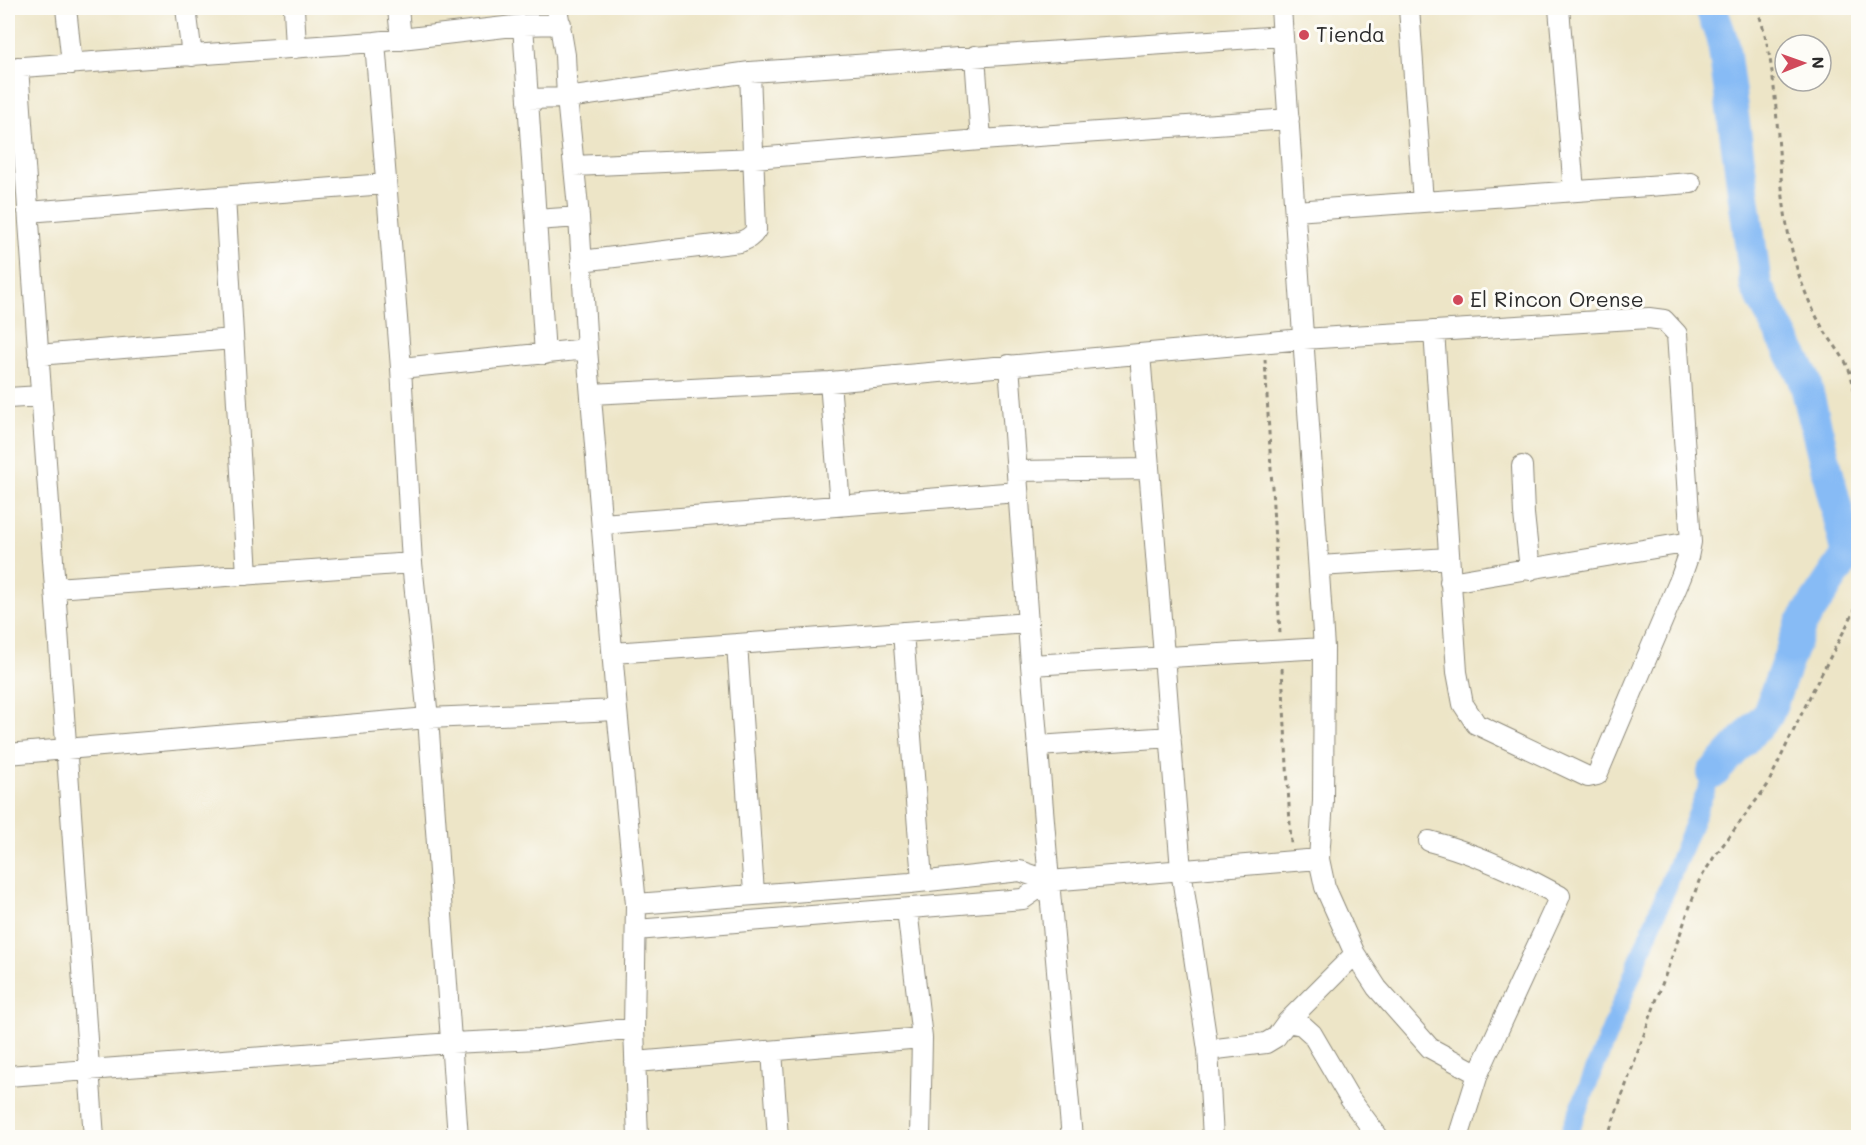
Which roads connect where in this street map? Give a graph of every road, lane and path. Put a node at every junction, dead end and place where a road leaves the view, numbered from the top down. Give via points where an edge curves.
1 (66, 8) edge
2 (186, 8) edge
3 (294, 8) edge
4 (399, 8) edge
5 (1281, 8) edge
6 (1409, 8) edge
7 (1559, 8) edge
8 (1757, 8) edge
9 (559, 16) edge
10 (523, 25) junction
11 (1283, 36) junction
12 (401, 40) junction
13 (375, 42) junction
14 (296, 48) junction
15 (192, 56) junction
16 (975, 56) junction
17 (72, 64) junction
18 (13, 68) edge
19 (750, 72) junction
20 (567, 98) junction
21 (528, 99) junction
22 (1289, 120) junction
23 (981, 140) junction
24 (754, 158) junction
25 (574, 166) junction
26 (1691, 183) dead end
27 (385, 184) junction
28 (1574, 191) junction
29 (225, 197) junction
30 (1423, 202) junction
31 (1294, 211) junction
32 (28, 212) junction
33 (579, 217) junction
34 (536, 220) junction
35 (581, 261) junction
36 (1434, 331) junction
37 (233, 339) junction
38 (1303, 339) junction
39 (1264, 342) junction
40 (587, 349) junction
41 (545, 354) junction
42 (1140, 354) junction
43 (38, 355) junction
44 (1009, 365) junction
45 (401, 368) junction
46 (830, 382) junction
47 (591, 394) junction
48 (41, 396) junction
49 (8, 398) edge
50 (1858, 423) edge
51 (1522, 466) dead end
52 (1149, 468) junction
53 (1017, 471) junction
54 (1018, 492) junction
55 (840, 506) junction
56 (602, 524) junction
57 (1691, 542) junction
58 (1449, 558) junction
59 (412, 563) junction
60 (1318, 566) junction
61 (1530, 570) junction
62 (247, 575) junction
63 (1450, 582) junction
64 (55, 588) junction
65 (1858, 604) edge
66 (1028, 623) junction
67 (903, 632) junction
68 (737, 644) junction
69 (1324, 648) junction
70 (1281, 651) junction
71 (613, 653) junction
72 (1165, 657) junction
73 (1031, 665) junction
74 (617, 711) junction
75 (428, 718) junction
76 (1171, 737) junction
77 (1038, 746) junction
78 (66, 750) junction
79 (8, 754) edge
80 (1429, 841) dead end
81 (1319, 859) junction
82 (1292, 861) junction
83 (1181, 870) junction
84 (922, 880) junction
85 (1049, 881) junction
86 (754, 893) junction
87 (636, 904) junction
88 (907, 909) junction
89 (636, 930) junction
90 (1355, 954) junction
91 (1287, 1022) junction
92 (634, 1028) junction
93 (922, 1038) junction
94 (451, 1044) junction
95 (1208, 1050) junction
96 (772, 1051) junction
97 (635, 1062) junction
98 (89, 1071) junction
99 (1478, 1074) junction
100 (8, 1076) edge
101 (94, 1137) edge
102 (458, 1137) edge
103 (638, 1137) edge
104 (778, 1137) edge
105 (920, 1137) edge
106 (1072, 1137) edge
107 (1213, 1137) edge
108 (1379, 1137) edge
109 (1458, 1137) edge
110 (1607, 1137) edge

1 - 17 street
2 - 15 street
3 - 14 street
4 - 12 street
5 - 11 street
6 - 30 street
7 - 28 street
8 - 50 path via 1774,82 1782,189 1791,247 1810,303 1848,366
9 - 10 street
9 - 20 street
10 - 12 street
10 - 21 street
11 - 16 street
11 - 22 street
12 - 13 street
13 - 14 street
13 - 27 street
14 - 15 street
15 - 17 street
16 - 19 street
16 - 23 street
17 - 18 street
18 - 32 street
19 - 20 street
19 - 24 street
20 - 21 street
20 - 25 street
21 - 34 street
22 - 23 street
22 - 31 street
23 - 24 street
24 - 25 street
24 - 35 street via 756,230 749,238
25 - 33 street
26 - 28 street
27 - 29 street
27 - 45 street
28 - 30 street
29 - 32 street
29 - 37 street
30 - 31 street
31 - 38 street
32 - 43 street
33 - 34 street
33 - 35 street
34 - 41 street
35 - 40 street
36 - 38 street
36 - 57 street via 1649,318 1664,321 1677,334
36 - 58 street
37 - 43 street
37 - 62 street
38 - 39 street
38 - 60 street
39 - 42 street
39 - 70 path
40 - 41 street
40 - 47 street
41 - 45 street
42 - 44 street
42 - 52 street
43 - 48 street
44 - 46 street
44 - 53 street
45 - 59 street
46 - 47 street
46 - 55 street
47 - 56 street
48 - 49 street
48 - 64 street
51 - 61 street
52 - 53 street
52 - 72 street
53 - 54 street
54 - 55 street
54 - 66 street
55 - 56 street
56 - 71 street
57 - 61 street
57 - 63 street via 1681,577 1593,777 1476,724 1460,690
58 - 60 street
58 - 63 street
59 - 62 street
59 - 75 street
60 - 69 street
61 - 63 street
62 - 64 street
64 - 78 street
65 - 110 path via 1767,786 1699,881
66 - 67 street
66 - 73 street
67 - 68 street
67 - 84 street
68 - 71 street
68 - 86 street
69 - 70 street
69 - 81 street
70 - 72 street
70 - 82 path
71 - 74 street
72 - 73 street
72 - 76 street
73 - 77 street
74 - 75 street
74 - 87 street
75 - 78 street
75 - 94 street
76 - 77 street
76 - 83 street
77 - 85 street
78 - 79 street
78 - 98 street
80 - 99 street via 1527,878 1560,896
81 - 82 street
81 - 90 street via 1325,887
82 - 83 street
83 - 85 street
83 - 95 street
84 - 85 street via 1020,871
84 - 86 street
85 - 88 street via 1023,898
85 - 106 street
86 - 87 street
87 - 89 street
88 - 89 street
88 - 93 street
89 - 92 street
90 - 91 street
90 - 99 street via 1377,988 1430,1047
91 - 95 street via 1266,1043
91 - 108 street via 1302,1025 1312,1034 1350,1099
92 - 94 street
92 - 97 street
93 - 96 street
93 - 105 street
94 - 98 street
94 - 102 street
95 - 107 street
96 - 97 street
96 - 104 street
97 - 103 street
98 - 100 street
98 - 101 street
99 - 109 street

